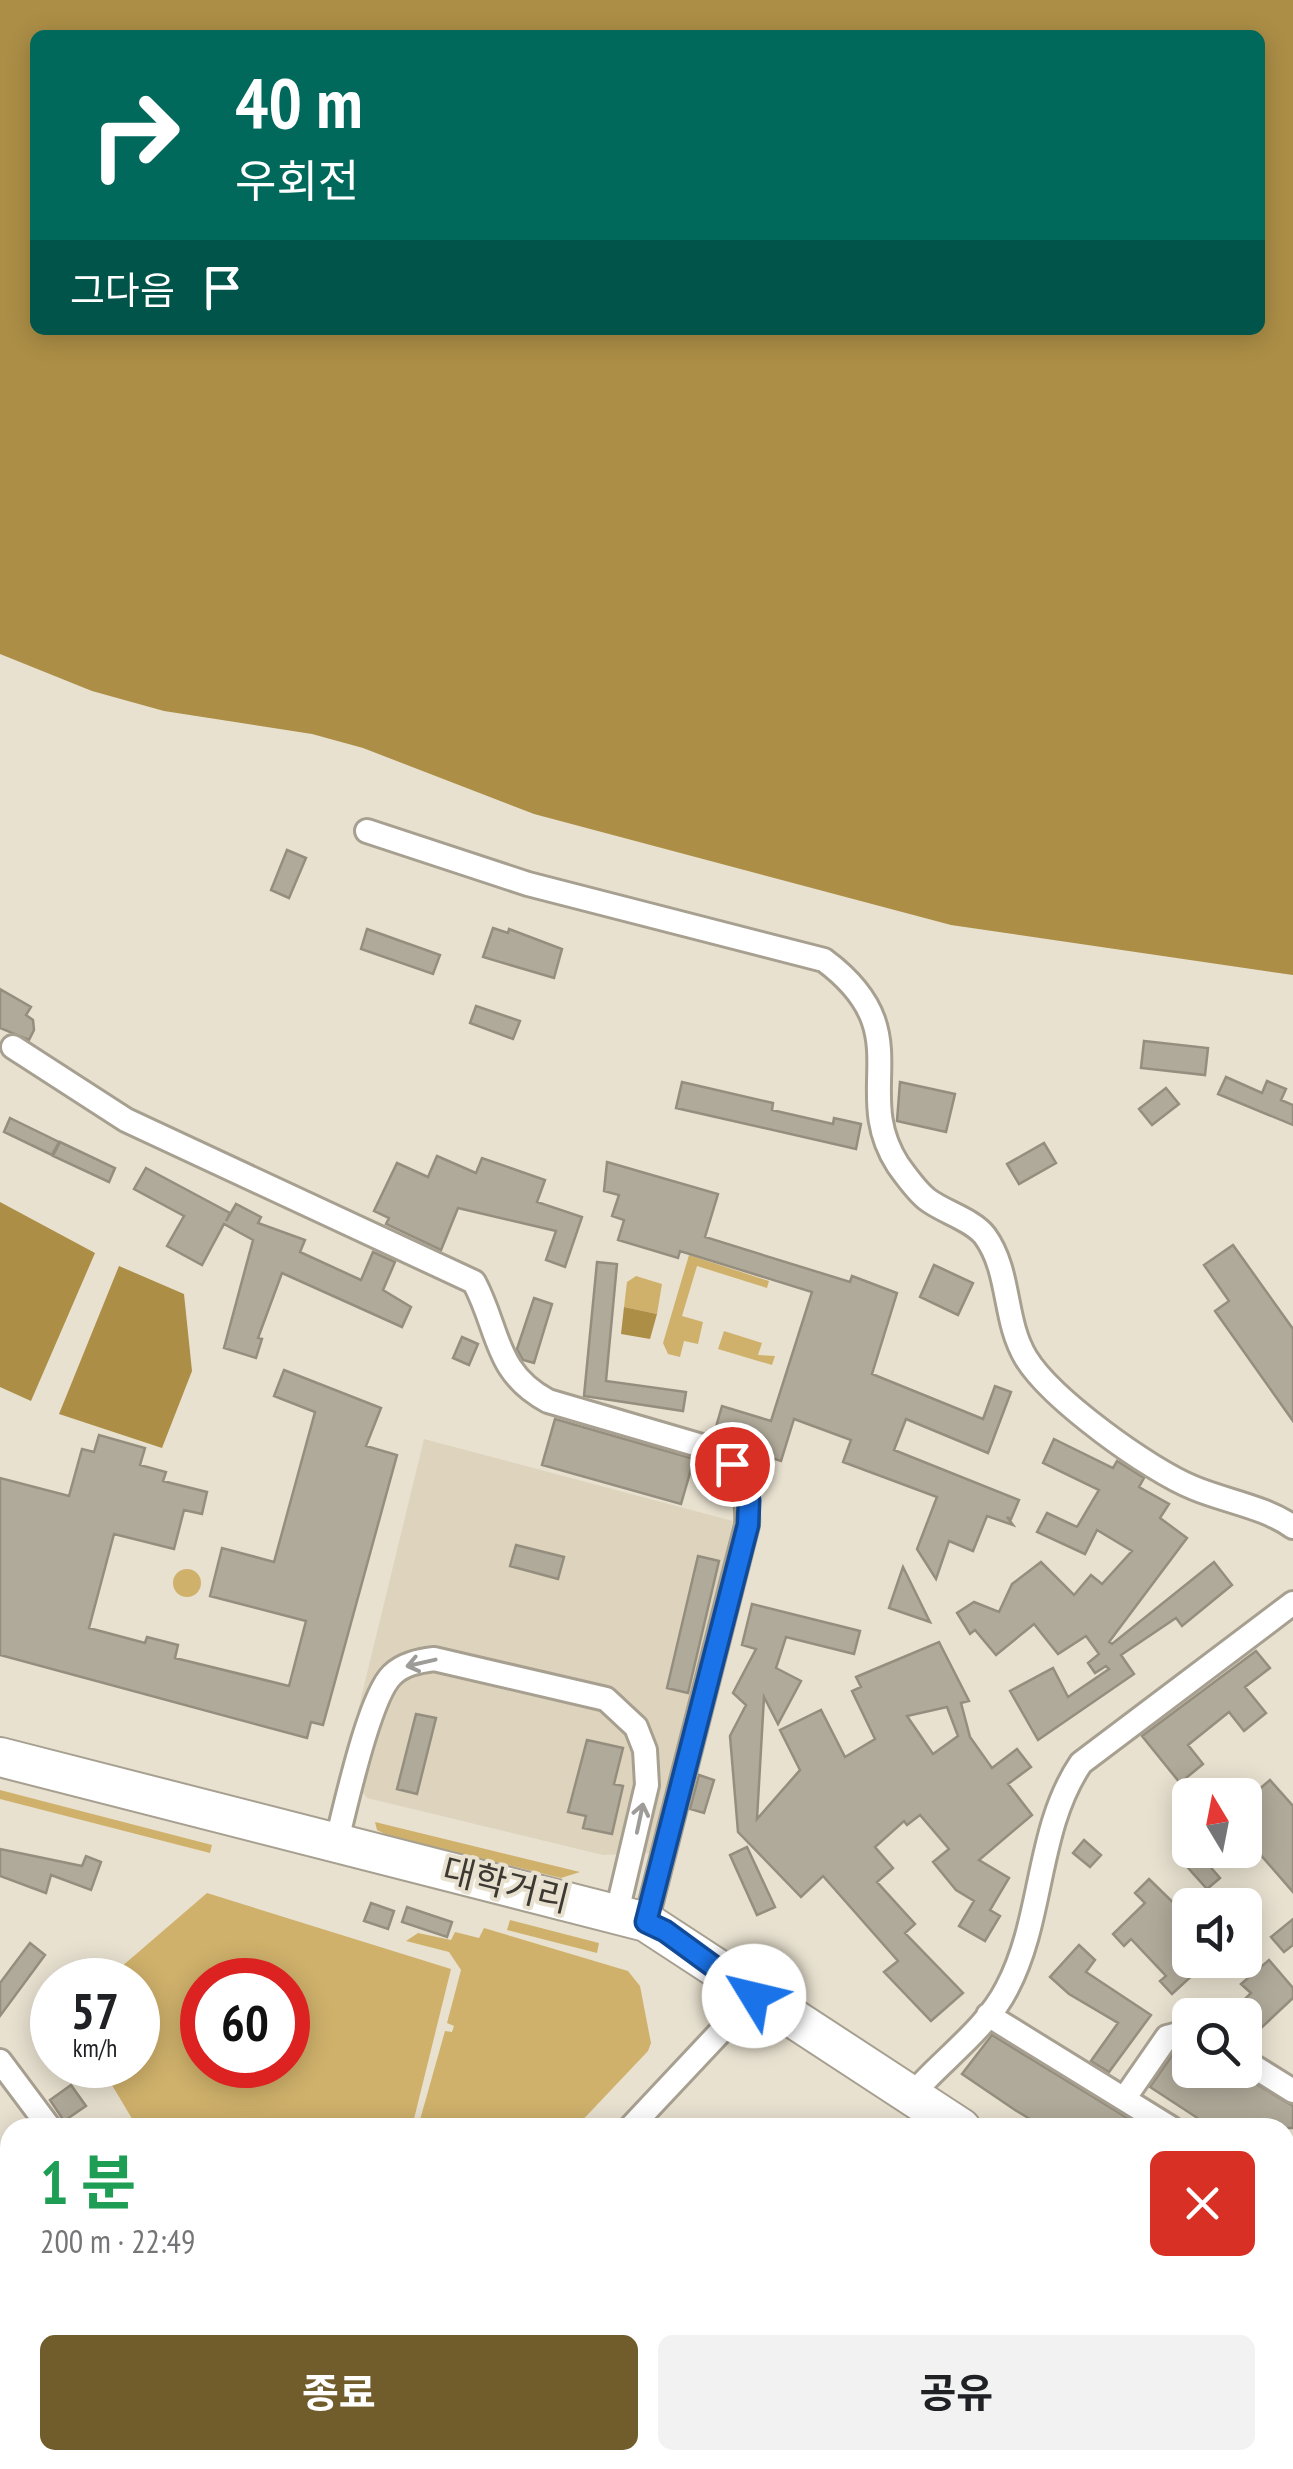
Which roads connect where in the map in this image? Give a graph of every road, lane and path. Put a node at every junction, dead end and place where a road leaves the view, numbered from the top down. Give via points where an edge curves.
1 (367, 831) dead end
2 (13, 1047) dead end
3 (1293, 1526) edge
4 (1293, 1602) edge
5 (0, 1758) edge
6 (336, 1844) junction
7 (632, 1918) junction
8 (754, 1996) junction
9 (988, 2014) junction
10 (1172, 2036) edge
11 (0, 2062) edge
12 (1262, 2071) edge
13 (1293, 2091) edge
14 (910, 2096) junction
15 (1124, 2099) junction
16 (42, 2118) edge
17 (639, 2118) edge
18 (946, 2118) edge
19 (1155, 2118) edge

1 - 3 street via 528,884 824,960 849,979 878,1030 880,1118 896,1162 925,1198 984,1233 1027,1360 1075,1408 1143,1460 1190,1487
2 - 7 street via 126,1120 474,1282 508,1369 526,1389 712,1450 732,1464 749,1500 748,1525
4 - 9 street via 1081,1763 1054,1822 1007,1989
5 - 6 main road, 대학거리
6 - 7 main road, 대학거리
7 -> 6 street via 647,1785 644,1750 636,1727 606,1698 434,1659 412,1663 390,1676 378,1699
7 - 8 main road, 대학거리 via 665,1931
8 - 14 main road, 대학거리
8 - 17 street
9 - 14 street
9 - 15 street
10 - 15 street
11 - 16 street
12 - 13 street
14 - 18 main road, 대학거리
15 - 19 street

